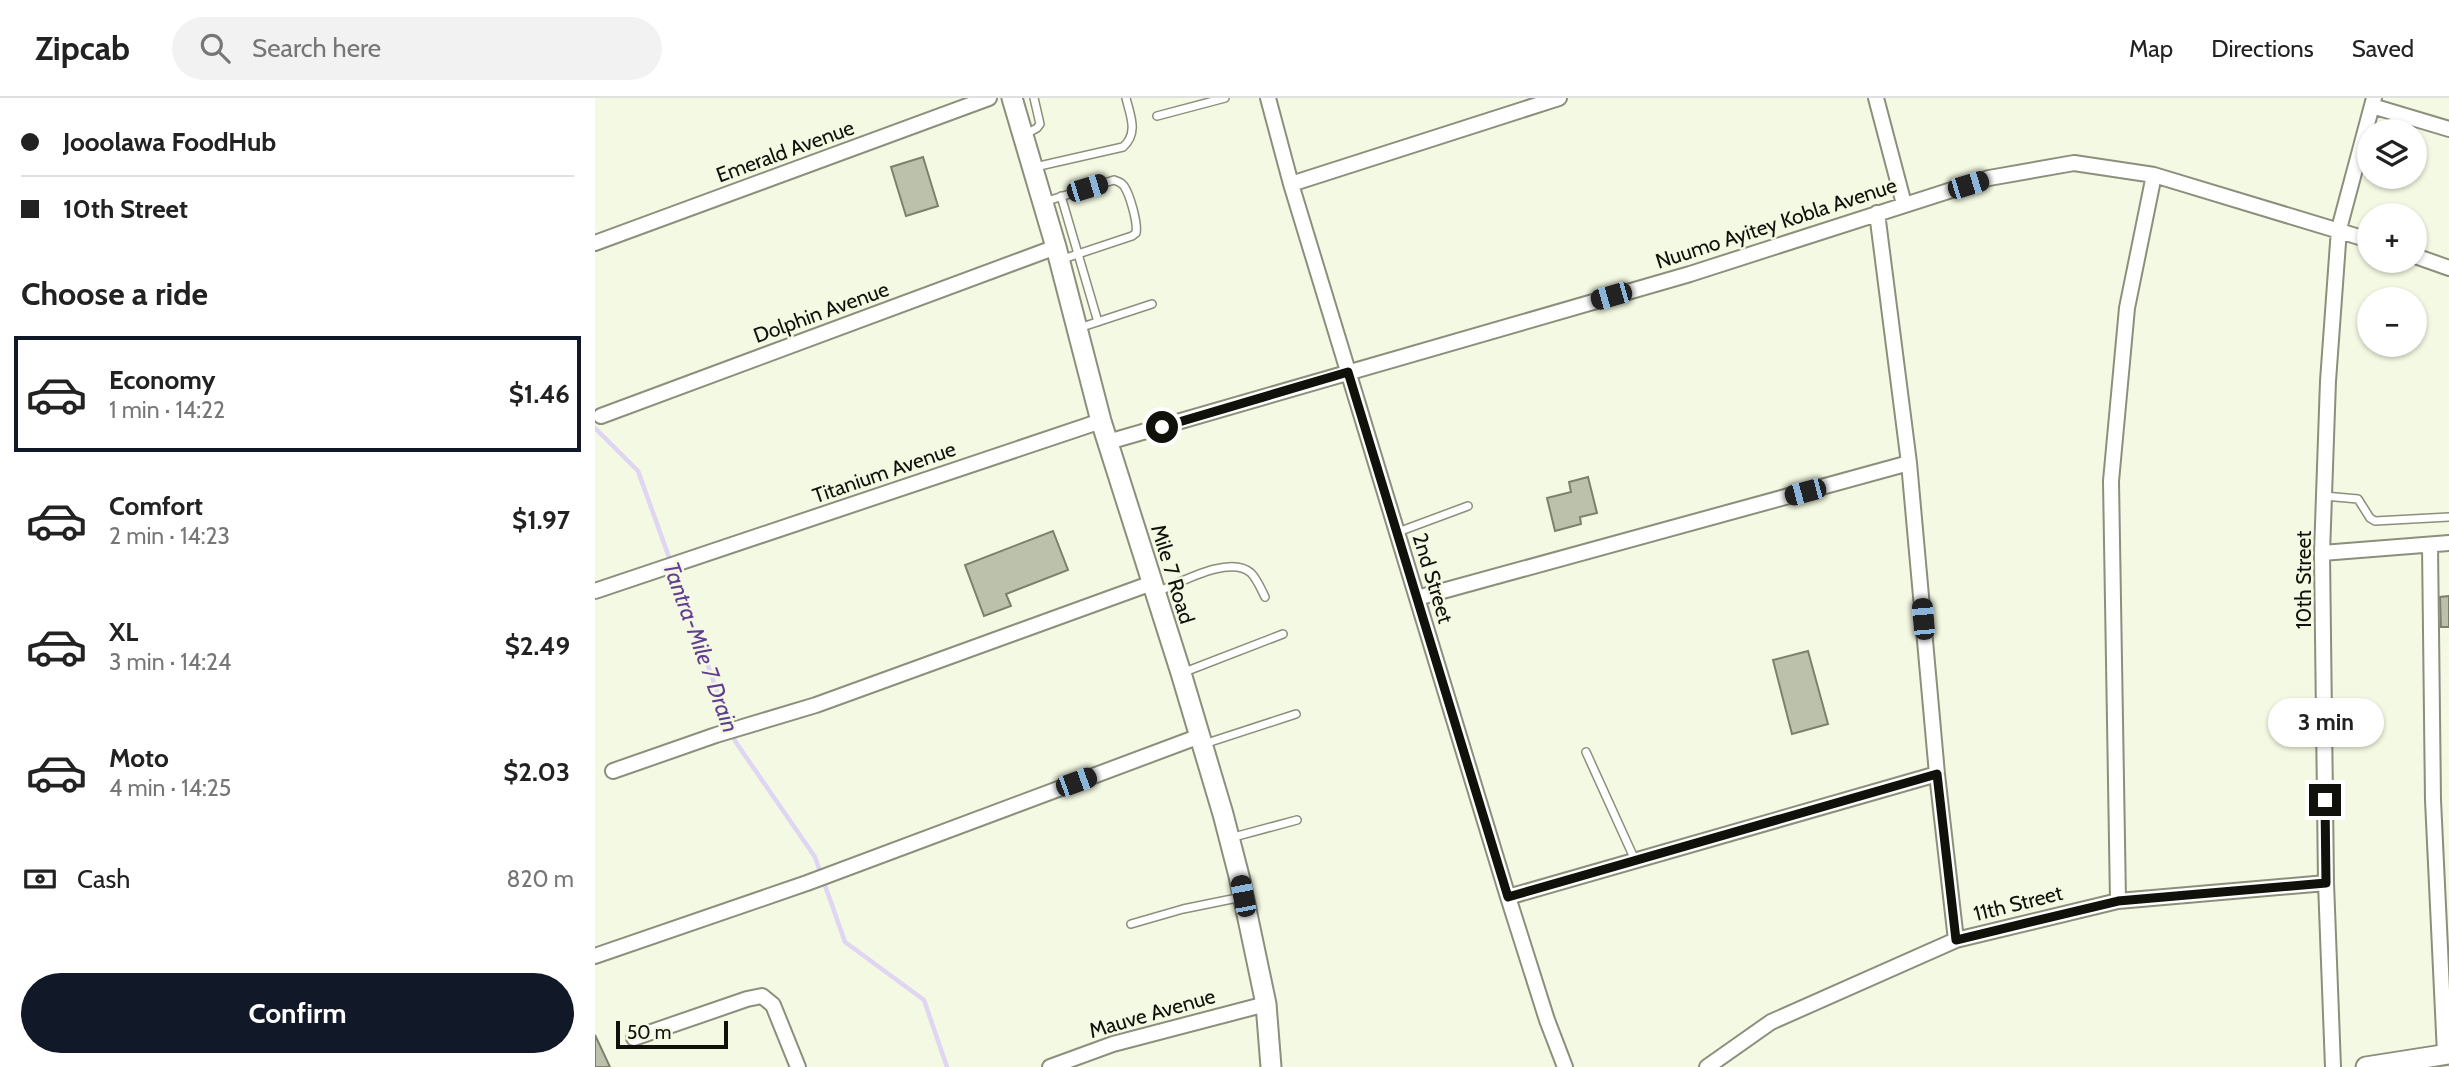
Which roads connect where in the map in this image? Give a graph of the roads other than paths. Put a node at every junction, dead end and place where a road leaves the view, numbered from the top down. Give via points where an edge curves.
1 (989, 98) edge
2 (1012, 98) edge
3 (1034, 98) edge
4 (1126, 98) edge
5 (1225, 98) edge
6 (1268, 98) edge
7 (1559, 98) edge
8 (1876, 98) edge
9 (2373, 102) edge
10 (1157, 116) dead end
11 (2449, 129) edge
12 (1023, 135) junction
13 (1033, 167) junction
14 (2154, 176) junction
15 (1291, 184) junction
16 (1052, 199) junction
17 (1904, 204) junction
18 (1877, 213) junction
19 (2339, 229) junction
20 (2357, 236) edge
21 (595, 243) edge
22 (1064, 254) junction
23 (2427, 260) edge
24 (2449, 268) edge
25 (1086, 281) junction
26 (1066, 287) junction
27 (1152, 304) dead end
28 (1098, 322) junction
29 (1077, 329) junction
30 (1348, 372) junction
31 (601, 416) dead end
32 (1101, 421) junction
33 (1108, 442) junction
34 (1909, 463) junction
35 (2324, 496) junction
36 (1468, 506) dead end
37 (2449, 517) edge
38 (1397, 532) junction
39 (2449, 543) edge
40 (2430, 545) junction
41 (2322, 553) junction
42 (1154, 588) junction
43 (595, 591) edge
44 (1265, 597) dead end
45 (1417, 598) junction
46 (1283, 634) dead end
47 (1181, 673) junction
48 (1296, 714) dead end
49 (1201, 740) junction
50 (1586, 752) dead end
51 (613, 771) dead end
52 (1937, 774) junction
53 (1297, 820) dead end
54 (1229, 838) junction
55 (1635, 861) junction
56 (2326, 883) junction
57 (1243, 896) junction
58 (1508, 897) junction
59 (2118, 901) junction
60 (1131, 924) dead end
61 (1956, 940) junction
62 (595, 956) edge
63 (1266, 1004) junction
64 (634, 1038) dead end
65 (2447, 1054) edge
66 (798, 1067) edge
67 (1050, 1067) edge
68 (1271, 1067) edge
69 (1565, 1067) edge
70 (1707, 1067) edge
71 (2333, 1067) edge
72 (2366, 1067) edge

1 - 21 street, Emerald Avenue
2 - 12 street, Mile 7 Road
3 - 12 lane via 1039,124
4 - 13 lane via 1133,126 1123,146
5 - 10 lane
6 - 15 street, 2nd Street
7 - 15 street
8 - 17 street
9 - 11 street
9 - 19 street, 10th Street
12 - 13 street, Mile 7 Road
13 - 16 street, Mile 7 Road
14 - 17 street, Nuumo Ayitey Kobla Avenue via 2074,163 1989,178
14 - 19 street, Nuumo Ayitey Kobla Avenue
14 - 59 street via 2127,308 2111,481
15 - 30 street, 2nd Street
16 - 22 street, Mile 7 Road
16 - 22 lane via 1118,181 1137,224 1132,236
17 - 18 street, Nuumo Ayitey Kobla Avenue
18 - 30 street, Nuumo Ayitey Kobla Avenue via 1690,274
18 - 34 street
19 - 20 street, Nuumo Ayitey Kobla Avenue
19 - 35 street, 10th Street
22 - 25 lane
22 - 26 street, Mile 7 Road
22 - 31 street, Dolphin Avenue
23 - 24 street
25 - 26 lane
25 - 28 lane
26 - 29 street, Mile 7 Road
27 - 28 lane
28 - 29 lane
29 - 32 street, Mile 7 Road
30 - 33 street, Nuumo Ayitey Kobla Avenue
30 - 38 street, 2nd Street
32 - 33 street, Mile 7 Road
32 - 43 street, Titanium Avenue
33 - 42 street, Mile 7 Road
34 - 45 street
34 - 52 street
35 - 37 lane via 2358,499 2375,521
35 - 41 street, 10th Street
36 - 38 lane
38 - 45 street, 2nd Street
39 - 40 street
40 - 41 street
40 - 65 street via 2433,800
41 - 56 street, 10th Street
42 - 44 lane via 1235,566 1253,575
42 - 47 street, Mile 7 Road
42 - 51 street
45 - 58 street, 2nd Street
46 - 47 lane
47 - 49 street, Mile 7 Road
48 - 49 lane
49 - 54 street, Mile 7 Road
49 - 62 street
50 - 55 lane
52 - 55 street
52 - 61 street
53 - 54 lane
54 - 57 street, Mile 7 Road
55 - 58 street
56 - 59 street, 11th Street
56 - 71 street, 10th Street
57 - 60 lane
57 - 63 street, Mile 7 Road
58 - 69 street, 2nd Street
59 - 61 street, 11th Street
61 - 70 street, 11th Street via 1771,1022
63 - 67 street, Mauve Avenue via 1113,1044
63 - 68 street, Mile 7 Road
64 - 66 street via 762,996 772,1005
65 - 72 street

